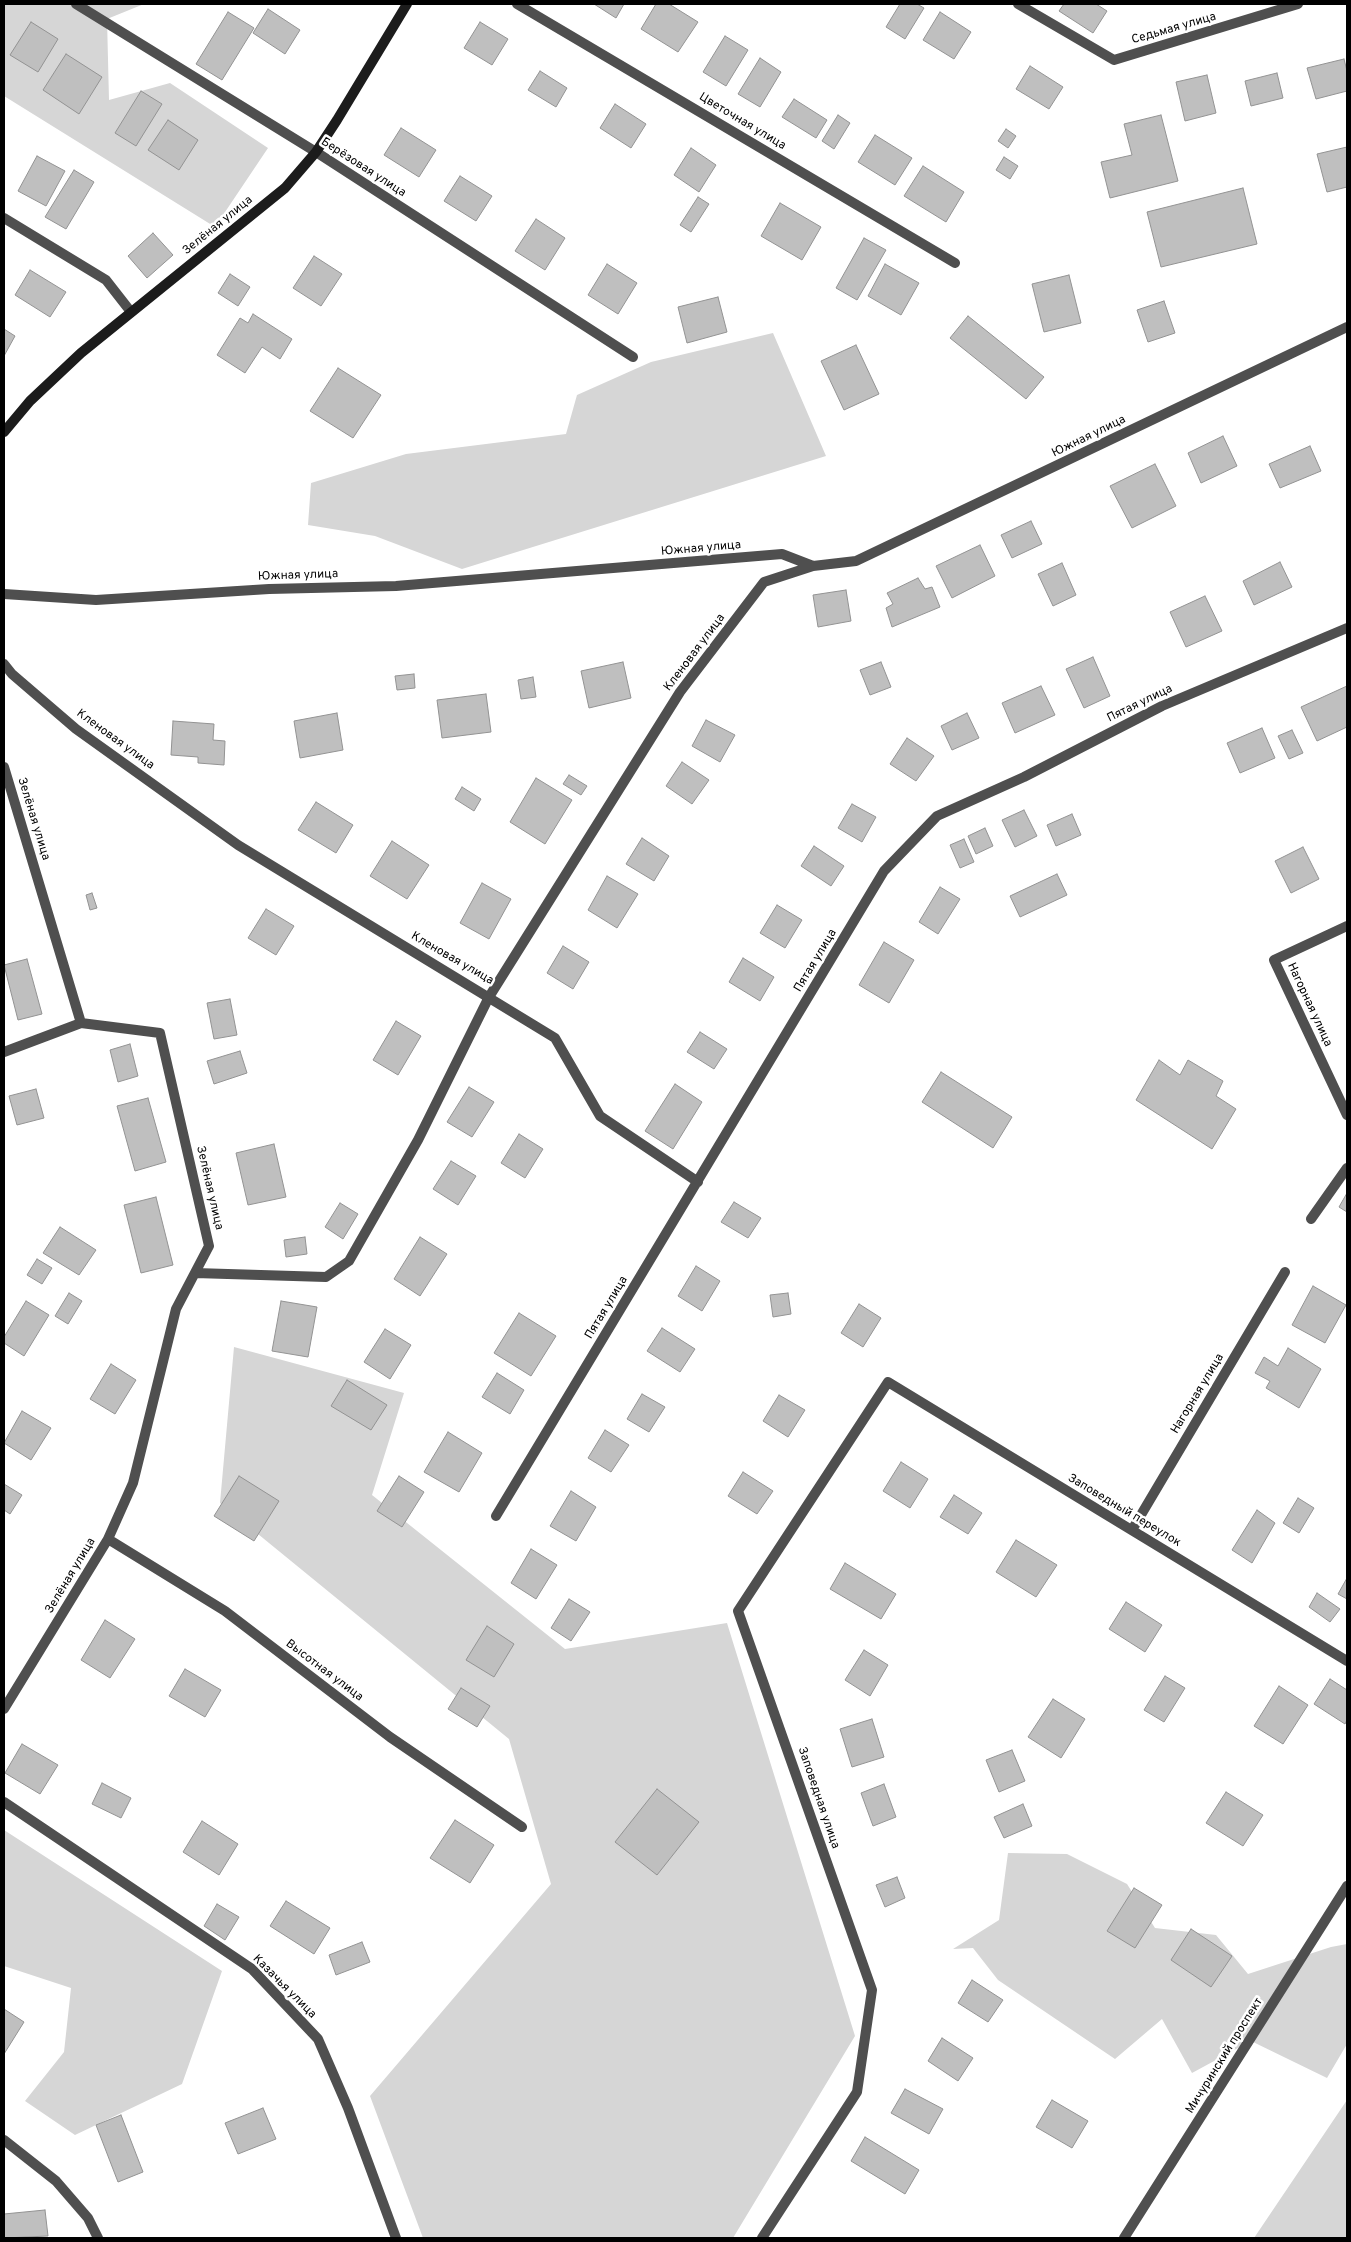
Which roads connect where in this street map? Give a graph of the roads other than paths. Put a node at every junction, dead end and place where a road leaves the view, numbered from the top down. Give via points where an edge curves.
1 (76, 4) edge
2 (407, 4) edge
3 (517, 4) edge
4 (1018, 4) edge
5 (1298, 4) edge
6 (316, 152) junction
7 (4, 218) edge
8 (955, 263) dead end
9 (132, 312) junction
10 (1347, 327) edge
11 (633, 357) dead end
12 (4, 432) edge
13 (813, 566) junction
14 (4, 594) edge
15 (1347, 628) edge
16 (4, 664) edge
17 (4, 767) edge
18 (8, 796) edge
19 (1347, 926) edge
20 (489, 997) junction
21 (81, 1023) junction
22 (4, 1052) edge
23 (1347, 1116) edge
24 (1347, 1168) edge
25 (698, 1182) junction
26 (1311, 1219) dead end
27 (1285, 1272) dead end
28 (195, 1273) junction
29 (888, 1382) joint
30 (496, 1516) dead end
31 (1132, 1530) junction
32 (108, 1539) junction
33 (1347, 1661) edge
34 (4, 1709) edge
35 (4, 1802) edge
36 (522, 1827) dead end
37 (1347, 1886) edge
38 (4, 2140) edge
39 (98, 2238) edge
40 (396, 2238) edge
41 (762, 2238) edge
42 (1124, 2238) edge

1 - 6 street, Берёзовая улица
2 - 6 street, Зелёная улица
3 - 8 street, Цветочная улица
4 - 5 street, Седьмая улица via 1114,60
6 - 9 street, Зелёная улица via 286,188
6 - 11 street, Берёзовая улица
7 - 9 street via 106,280
9 - 12 street, Зелёная улица via 68,365 30,401
10 - 13 street, Южная улица via 856,561
13 - 14 street, Южная улица via 782,554 396,586 268,589 96,600
13 - 20 street, Кленовая улица via 764,582 680,692
15 - 25 street, Пятая улица via 1162,706 1024,777 936,816 884,871
16 - 20 street, Кленовая улица via 76,729 238,844
17 - 18 street, Зелёная улица
18 - 21 street, Зелёная улица
19 - 23 street, Нагорная улица via 1274,960
20 - 25 street via 555,1038 600,1116
20 - 28 street via 418,1140 349,1261 326,1277
21 - 22 street
21 - 28 street, Зелёная улица via 160,1034 209,1246
24 - 26 street
25 - 30 street, Пятая улица
27 - 31 street, Нагорная улица
28 - 32 street, Зелёная улица via 176,1309 133,1483
29 - 31 street, Заповедный переулок
29 - 41 street, Заповедная улица via 738,1611 872,1990 857,2092
31 - 33 street, Заповедный переулок
32 - 34 street, Зелёная улица
32 - 36 street, Высотная улица via 225,1611 390,1737
35 - 40 street, Казачья улица via 252,1969 318,2039 348,2108
37 - 42 street, Мичуринский проспект
38 - 39 street via 56,2181 88,2218

